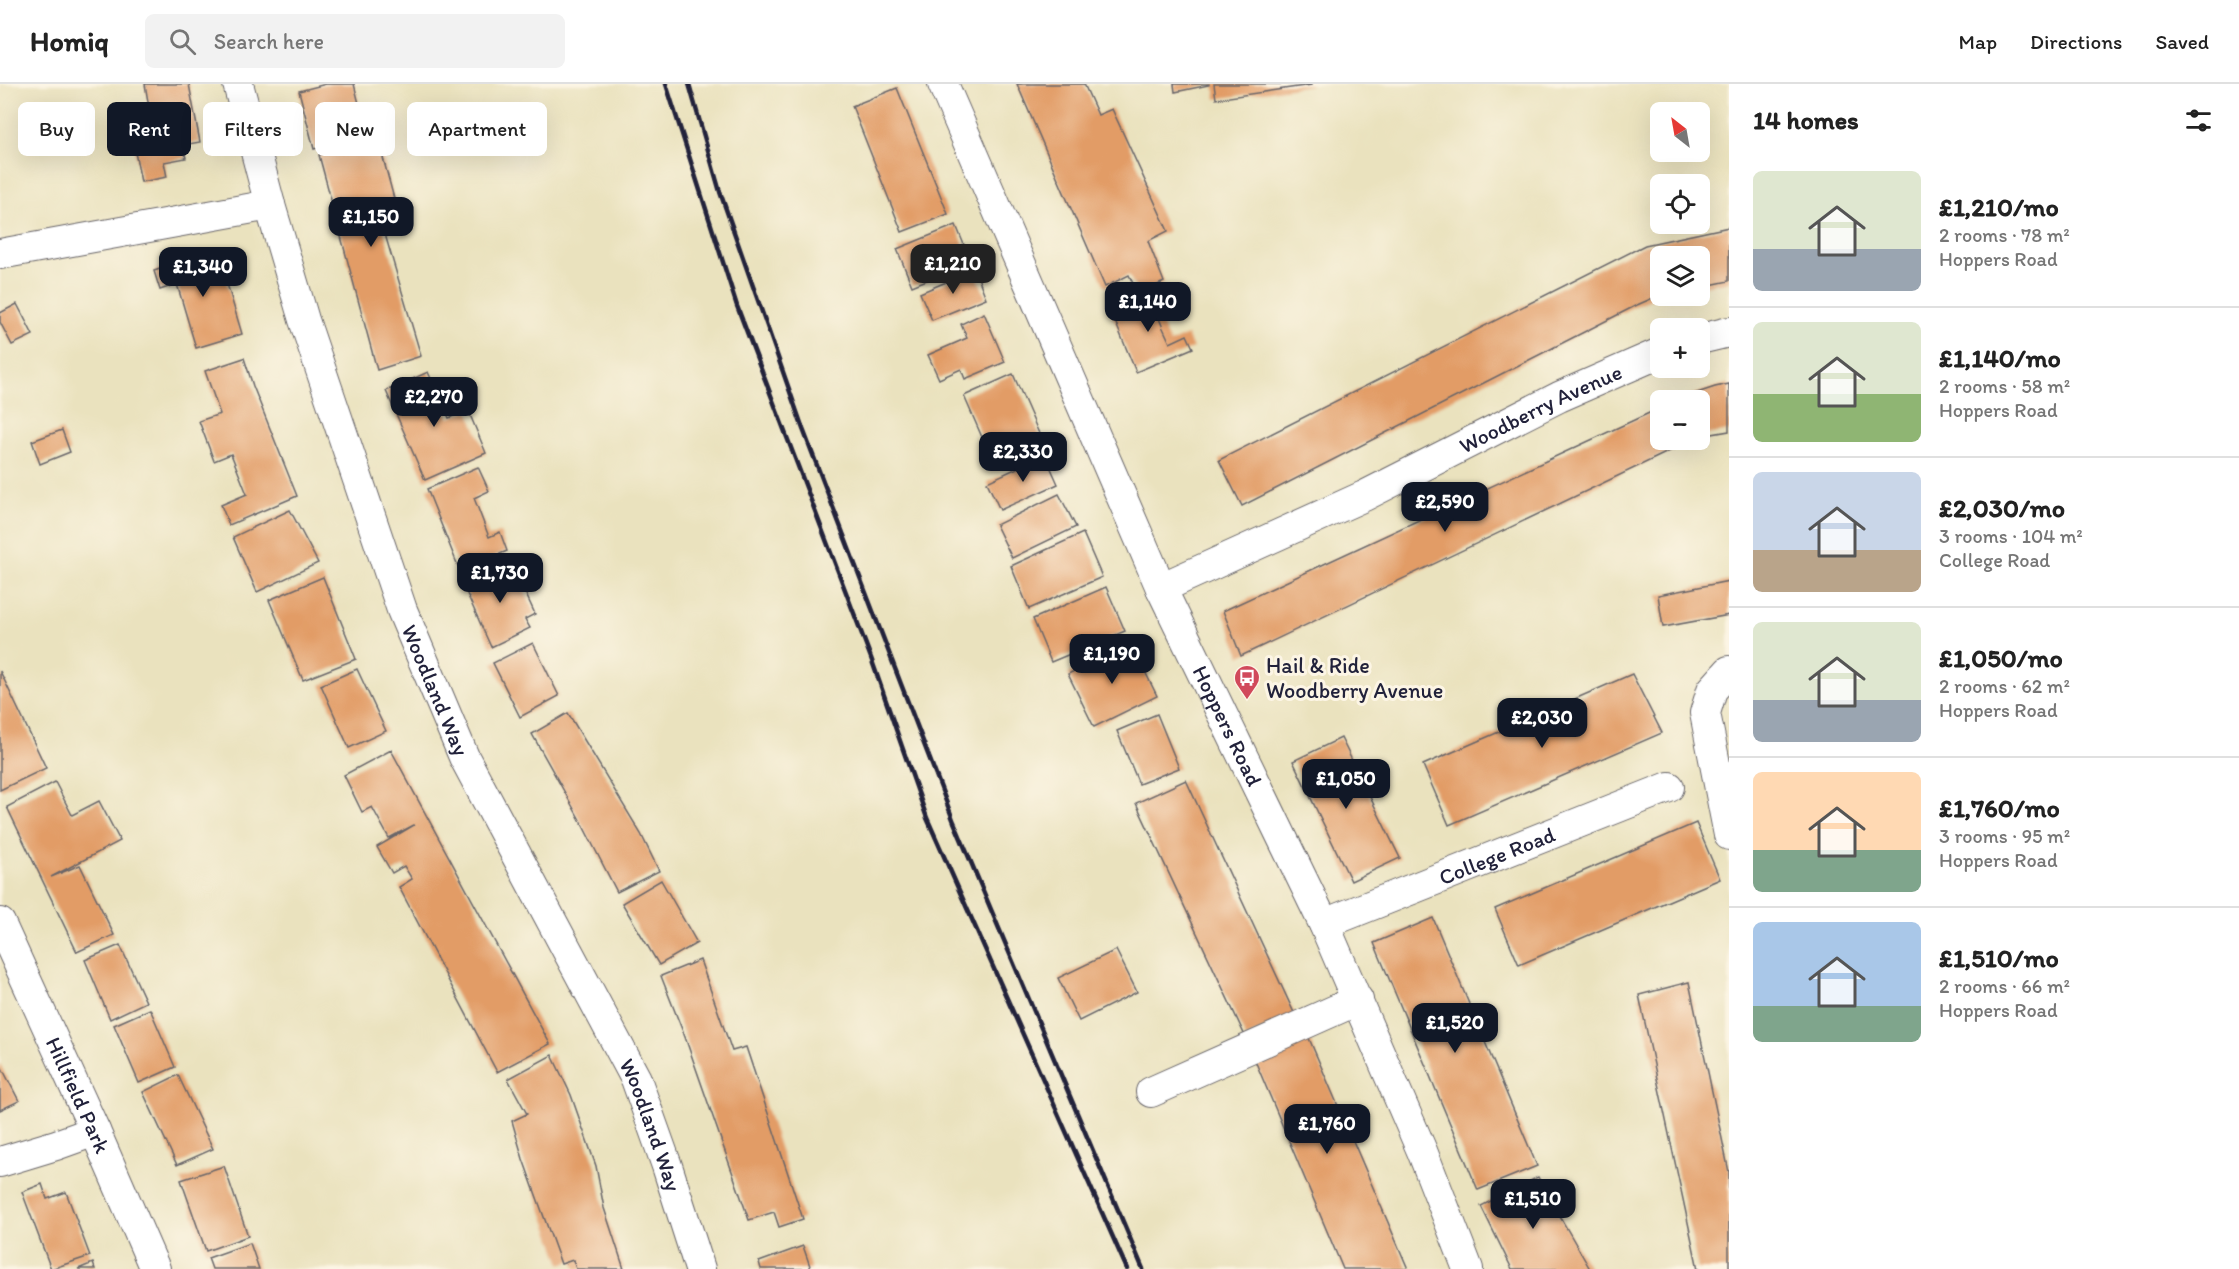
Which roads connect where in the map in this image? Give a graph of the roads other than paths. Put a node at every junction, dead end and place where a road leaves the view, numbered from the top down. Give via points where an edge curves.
1 (238, 84) edge
2 (943, 84) edge
3 (270, 206) junction
4 (0, 254) edge
5 (1729, 332) edge
6 (1710, 337) edge
7 (1650, 357) edge
8 (1161, 588) junction
9 (1729, 671) edge
10 (1669, 787) dead end
11 (1729, 835) edge
12 (0, 923) edge
13 (1324, 924) junction
14 (1358, 1000) junction
15 (1151, 1092) dead end
16 (95, 1131) junction
17 (0, 1162) edge
18 (155, 1269) edge
19 (700, 1269) edge
20 (1468, 1269) edge

1 - 3 street, Woodland Way
2 - 8 street, Hoppers Road
3 - 4 street
3 - 19 street, Woodland Way via 303,320 402,610 464,758 636,1079
5 - 6 street
7 - 8 street, Woodberry Avenue via 1559,397 1364,496
8 - 13 street, Hoppers Road
9 - 11 street via 1712,690 1705,713
10 - 13 street, College Road
12 - 16 street, Hillfield Park
13 - 14 street, Hoppers Road
14 - 15 street
14 - 20 street, Hoppers Road
16 - 17 street
16 - 18 street, Hillfield Park

